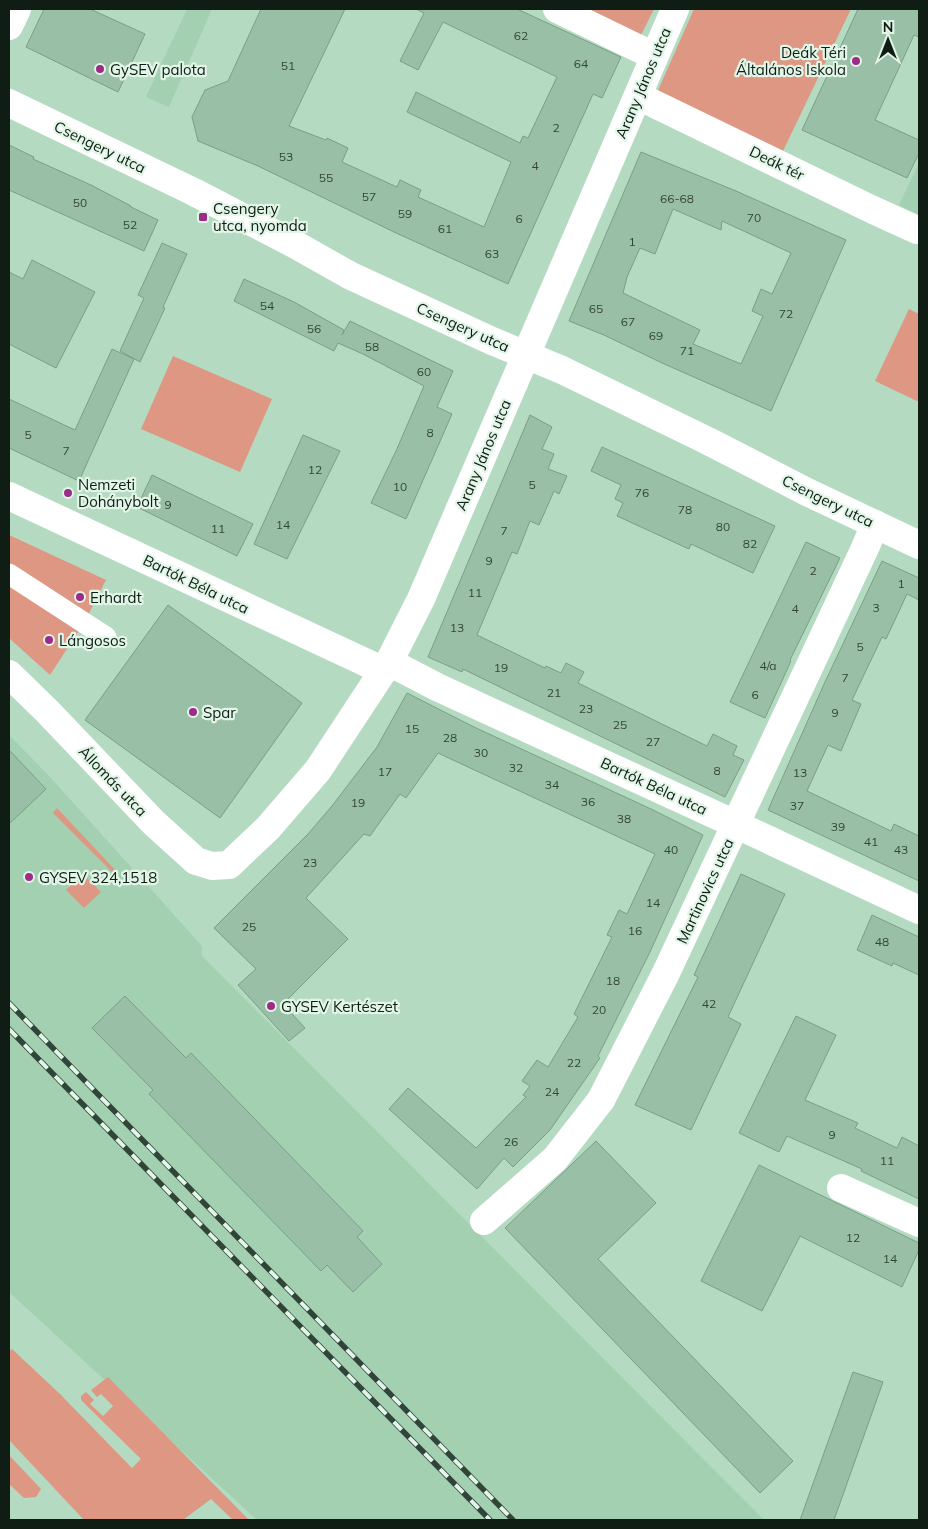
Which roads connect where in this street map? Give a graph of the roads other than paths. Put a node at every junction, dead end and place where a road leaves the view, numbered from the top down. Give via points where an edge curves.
1 (17, 9) edge
2 (556, 9) edge
3 (675, 9) edge
4 (9, 26) edge
5 (654, 56) junction
6 (638, 96) junction
7 (9, 103) edge
8 (917, 230) dead end
9 (526, 355) junction
10 (9, 496) edge
11 (874, 524) junction
12 (919, 545) edge
13 (9, 574) edge
14 (106, 637) dead end
15 (386, 667) junction
16 (9, 674) edge
17 (736, 824) junction
18 (229, 865) joint
19 (919, 910) edge
20 (841, 1188) dead end
21 (484, 1221) dead end
22 (919, 1224) edge

1 - 4 street
2 - 5 street
3 - 5 street, Arany János utca
5 - 6 street, Arany János utca
6 - 8 street, Deák tér
6 - 9 street, Arany János utca
7 - 9 street, Csengery utca via 194,192 351,276
9 - 11 street, Csengery utca
9 - 15 street, Arany János utca via 421,599
10 - 15 street, Bartók Béla utca
11 - 12 street, Csengery utca
11 - 17 street, Martinovics utca
13 - 14 street
15 - 17 street, Bartók Béla utca
15 - 18 street, Arany János utca via 318,770 268,828
16 - 18 street, Állomás utca via 154,823 196,861 212,866
17 - 19 street, Bartók Béla utca
17 - 21 street, Martinovics utca via 602,1100 555,1159
20 - 22 street

